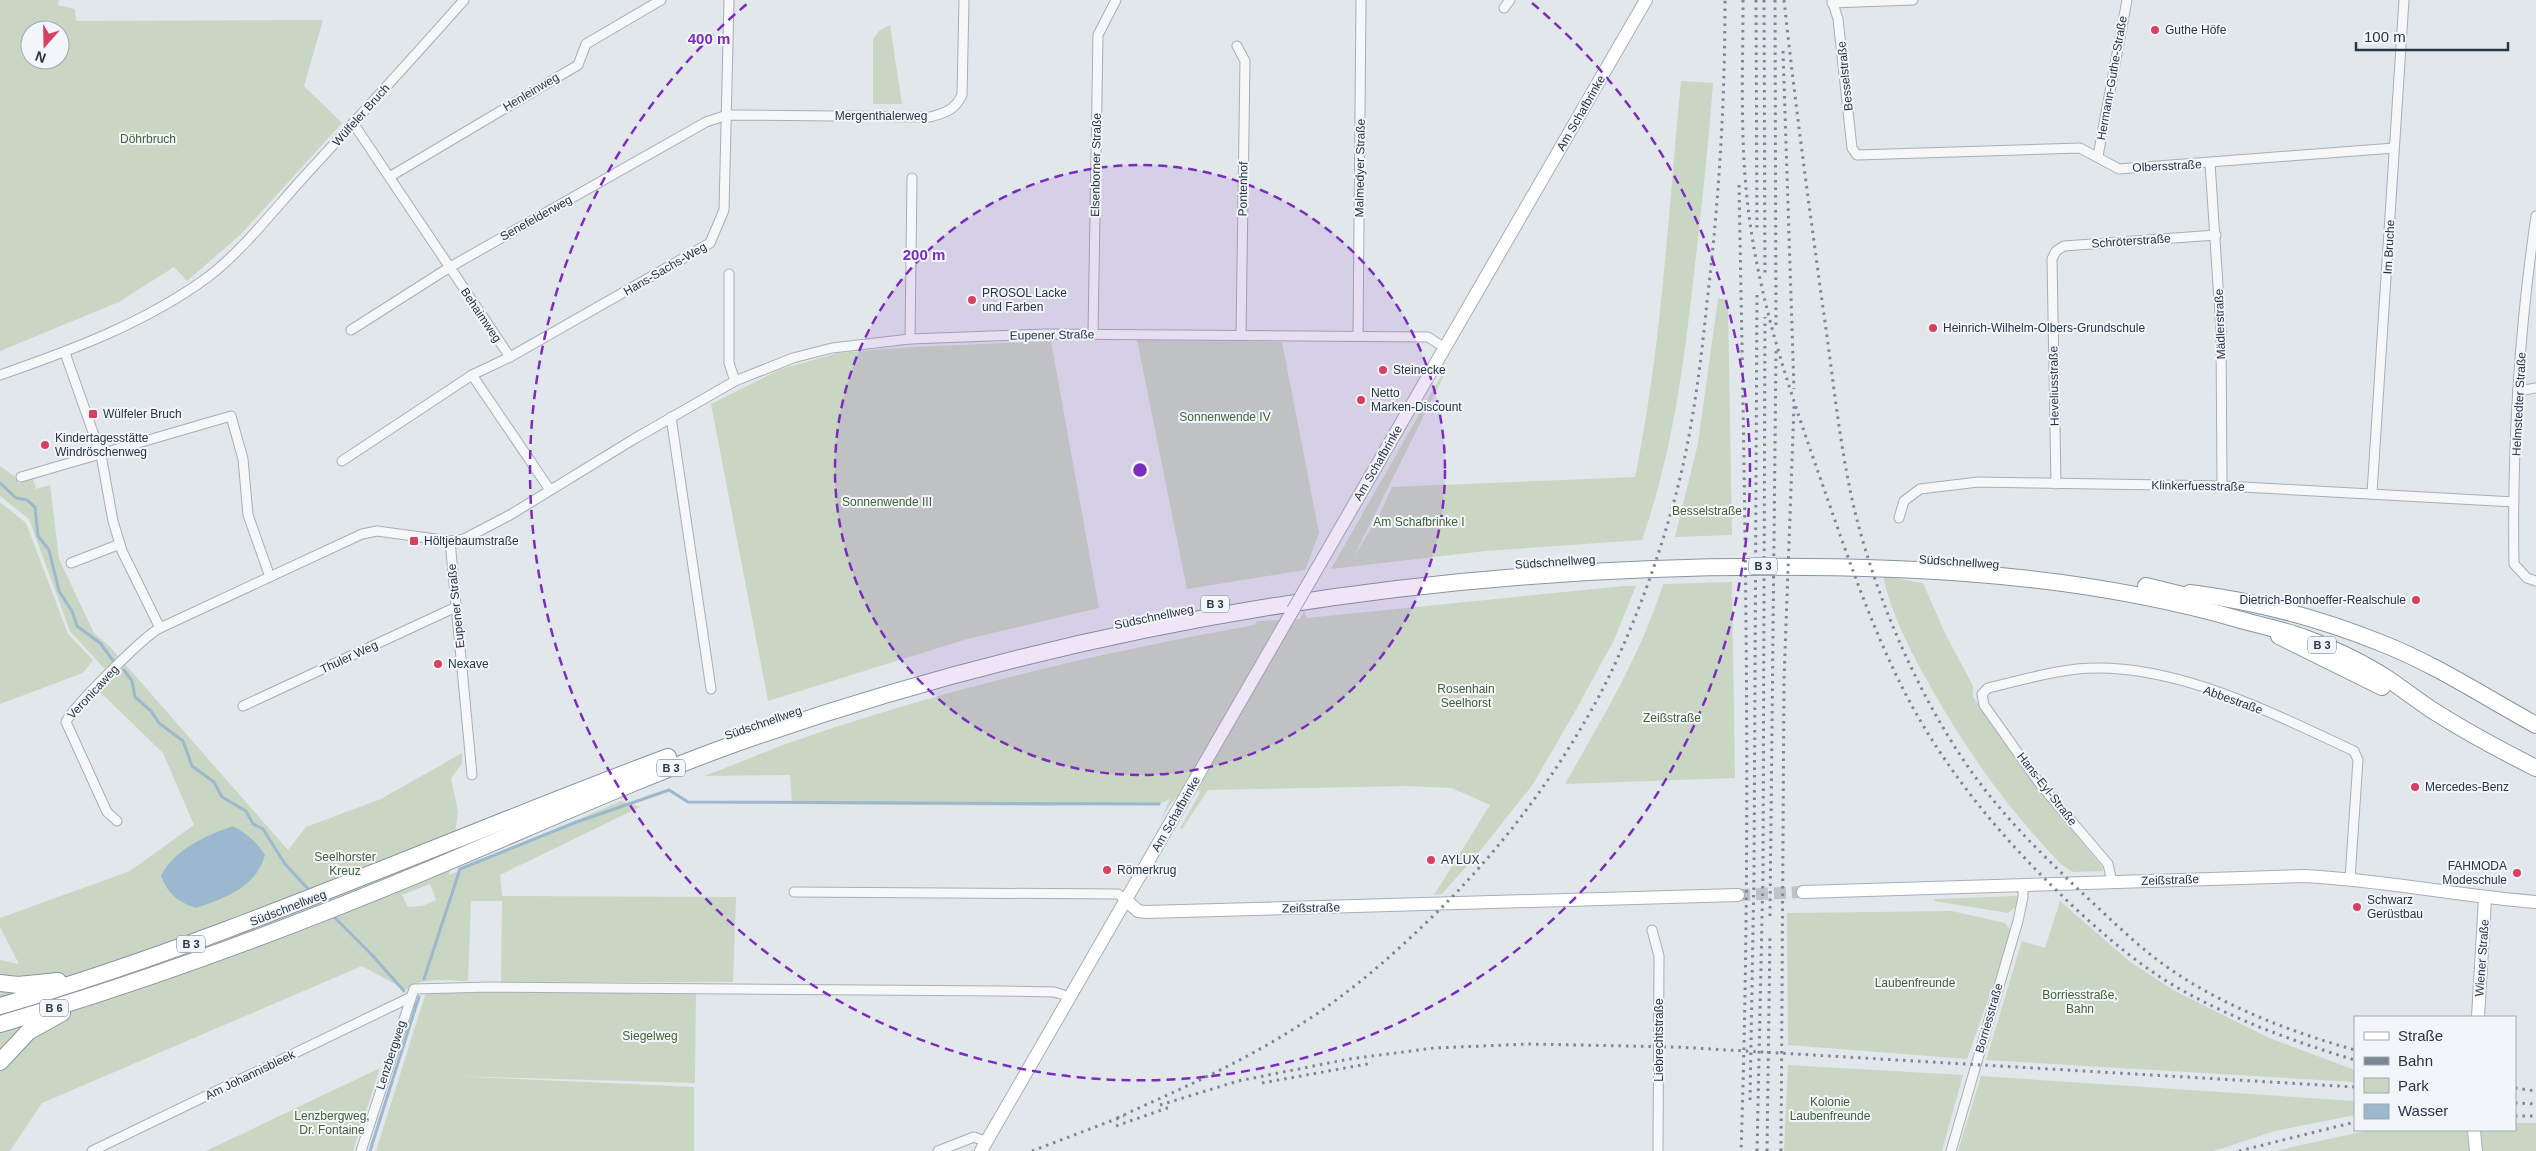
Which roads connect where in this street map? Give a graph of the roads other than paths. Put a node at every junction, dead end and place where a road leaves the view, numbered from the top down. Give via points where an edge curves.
1 (464, 0) edge
2 (661, 0) edge
3 (729, 0) edge
4 (964, 0) edge
5 (1116, 0) edge
6 (1361, 0) edge
7 (1646, 0) edge
8 (1913, 0) edge
9 (2126, 0) edge
10 (2404, 0) edge
11 (1832, 1) edge
12 (1237, 46) dead end
13 (727, 115) junction
14 (354, 123) junction
15 (2394, 148) junction
16 (1854, 153) joint
17 (2098, 156) junction
18 (2210, 163) junction
19 (391, 176) junction
20 (912, 178) dead end
21 (2536, 216) edge
22 (2216, 234) junction
23 (2052, 258) joint
24 (450, 267) junction
25 (729, 274) dead end
26 (351, 330) dead end
27 (1093, 334) junction
28 (1241, 335) junction
29 (1358, 336) junction
30 (910, 339) junction
31 (1445, 348) junction
32 (65, 352) junction
33 (510, 357) junction
34 (0, 375) edge
35 (472, 375) junction
36 (735, 382) junction
37 (2536, 388) edge
38 (2518, 391) junction
39 (671, 417) junction
40 (101, 455) junction
41 (342, 461) dead end
42 (20, 477) dead end
43 (2056, 484) junction
44 (2222, 485) junction
45 (550, 490) junction
46 (2372, 493) junction
47 (2514, 502) junction
48 (1899, 518) dead end
49 (450, 541) junction
50 (120, 544) junction
51 (71, 563) dead end
52 (270, 577) junction
53 (2536, 582) edge
54 (2175, 591) junction
55 (456, 607) junction
56 (2261, 626) junction
57 (160, 628) junction
58 (2381, 671) junction
59 (711, 689) dead end
60 (1982, 694) joint
61 (243, 706) dead end
62 (2536, 725) edge
63 (2536, 762) edge
64 (2536, 768) edge
65 (472, 775) dead end
66 (2536, 780) edge
67 (117, 822) dead end
68 (425, 863) junction
69 (2350, 879) junction
70 (2112, 882) junction
71 (2022, 885) junction
72 (794, 892) dead end
73 (1803, 892) tunnel mouth
74 (1738, 895) tunnel mouth
75 (2485, 898) junction
76 (1127, 901) junction
77 (2536, 902) edge
78 (1652, 930) dead end
79 (90, 978) junction
80 (0, 983) edge
81 (108, 990) junction
82 (1072, 997) junction
83 (409, 998) junction
84 (0, 1006) edge
85 (2478, 1016) edge
86 (0, 1024) edge
87 (0, 1062) edge
88 (2474, 1131) edge
89 (984, 1146) edge
90 (92, 1151) edge
91 (362, 1151) edge
92 (938, 1151) edge
93 (1658, 1151) edge
94 (1951, 1151) edge
95 (2476, 1151) edge

1 - 14 street, Wülfeler Bruch
2 - 19 street, Henleinweg via 586,44 578,65
3 - 13 street, Hans-Sachs-Weg
4 - 13 street, Mergenthalerweg via 962,95 957,105 946,113 930,118
5 - 27 street, Elsenborner Straße via 1098,35
6 - 29 street, Malmedyer Straße
7 - 31 street, Am Schafbrinke
8 - 11 street
9 - 17 street, Hermann-Guthe-Straße
10 - 15 street, Im Bruche
11 - 16 street, Besselstraße via 1838,19
12 - 28 street, Pontenhof via 1245,61
13 - 24 street, Senefelderweg via 706,122
13 - 33 street, Hans-Sachs-Weg via 724,210 710,243
14 - 19 street, Behaimweg
14 - 32 street, Wülfeler Bruch via 209,276 131,323
15 - 18 street, Olbersstraße
15 - 46 street, Im Bruche
16 - 17 street, Olbersstraße via 1889,155 2080,148
17 - 18 street, Olbersstraße via 2119,169
18 - 22 street, Mädlerstraße
19 - 24 street, Behaimweg
20 - 30 street
21 - 38 street, Helmstedter Straße
22 - 23 street, Schröterstraße via 2064,246
22 - 44 street, Mädlerstraße via 2221,331
23 - 43 street, Heveliusstraße
24 - 26 street, Senefelderweg
24 - 33 street, Behaimweg
25 - 36 street via 729,363
27 - 28 street, Eupener Straße
27 - 30 street, Eupener Straße
28 - 29 street, Eupener Straße
29 - 31 street, Eupener Straße via 1428,337
30 - 36 street, Eupener Straße via 832,348 793,358
31 - 76 street, Am Schafbrinke, bridge
32 - 34 street, Wülfeler Bruch
32 - 40 street
33 - 35 street, Behaimweg
35 - 41 street
35 - 45 street
36 - 39 street, Eupener Straße
37 - 38 street
38 - 47 street, Helmstedter Straße
39 - 45 street, Eupener Straße
39 - 59 street
40 - 42 street
40 - 50 street
40 - 52 street via 231,416 243,459 248,515
43 - 44 street, Klinkerfuesstraße
43 - 48 street, Klinkerfuesstraße via 1978,482 1920,489 1904,501
44 - 46 street, Klinkerfuesstraße
45 - 49 street, Eupener Straße via 479,533
46 - 47 street, Klinkerfuesstraße
47 - 53 street, Helmstedter Straße via 2514,564 2527,578
49 - 52 street via 377,531 362,534
49 - 55 street, Eupener Straße
50 - 51 street
50 - 57 street
52 - 57 street
54 - 58 highway, Südschnellweg / B 3 via 2293,627 2345,647
54 - 62 highway via 2261,607 2381,643
54 - 68 highway, Südschnellweg / B 3 via 2096,576 1976,563 1737,556 1510,565 1276,593 1015,647 918,674 725,736 519,814
55 - 61 street, Thuler Weg
55 - 65 street, Eupener Straße
56 - 58 highway, Südschnellweg / B 3 via 2323,645
56 - 66 highway via 2300,649 2376,683 2460,739
56 - 68 highway, Südschnellweg / B 3 via 2095,587 1987,574 1879,568 1737,566 1585,570 1349,593 1156,626 1018,657 921,684 796,723 660,772
57 - 67 street, Veronicaweg via 151,632 66,722 107,812
58 - 63 highway, B 3
58 - 64 highway, B 3 via 2431,709
60 - 69 street, Abbestraße via 1988,688 2077,669 2136,671 2169,677 2220,694 2354,751 2358,760
60 - 70 street, Hans-Eyl-Straße via 1984,705 2040,784 2108,864
68 - 79 highway, Südschnellweg / B 3
68 - 81 highway, Südschnellweg / B 3 via 303,920
69 - 70 street, Zeißstraße via 2305,876
69 - 75 street, Zeißstraße
70 - 71 street, Zeißstraße
71 - 73 street, Zeißstraße
71 - 94 street, Borriesstraße via 2018,921
72 - 76 street via 1118,894
74 - 76 street, Zeißstraße via 1146,912 1138,911
75 - 77 street, Zeißstraße
75 - 85 street, Wiener Straße
76 - 82 street, Am Schafbrinke
78 - 93 street, Liebrechtstraße via 1659,956
79 - 80 highway, B 6 via 18,985
79 - 84 highway, Südschnellweg / B 3
81 - 86 highway, Südschnellweg / B 6
81 - 87 highway, B 3 via 28,1032
82 - 83 street, Lenzbergweg via 1054,992 1001,991 500,987 414,989
82 - 89 street, Am Schafbrinke
83 - 90 street, Am Johannisbleek
83 - 91 street, Lenzbergweg
88 - 95 street
89 - 92 street via 974,1137

